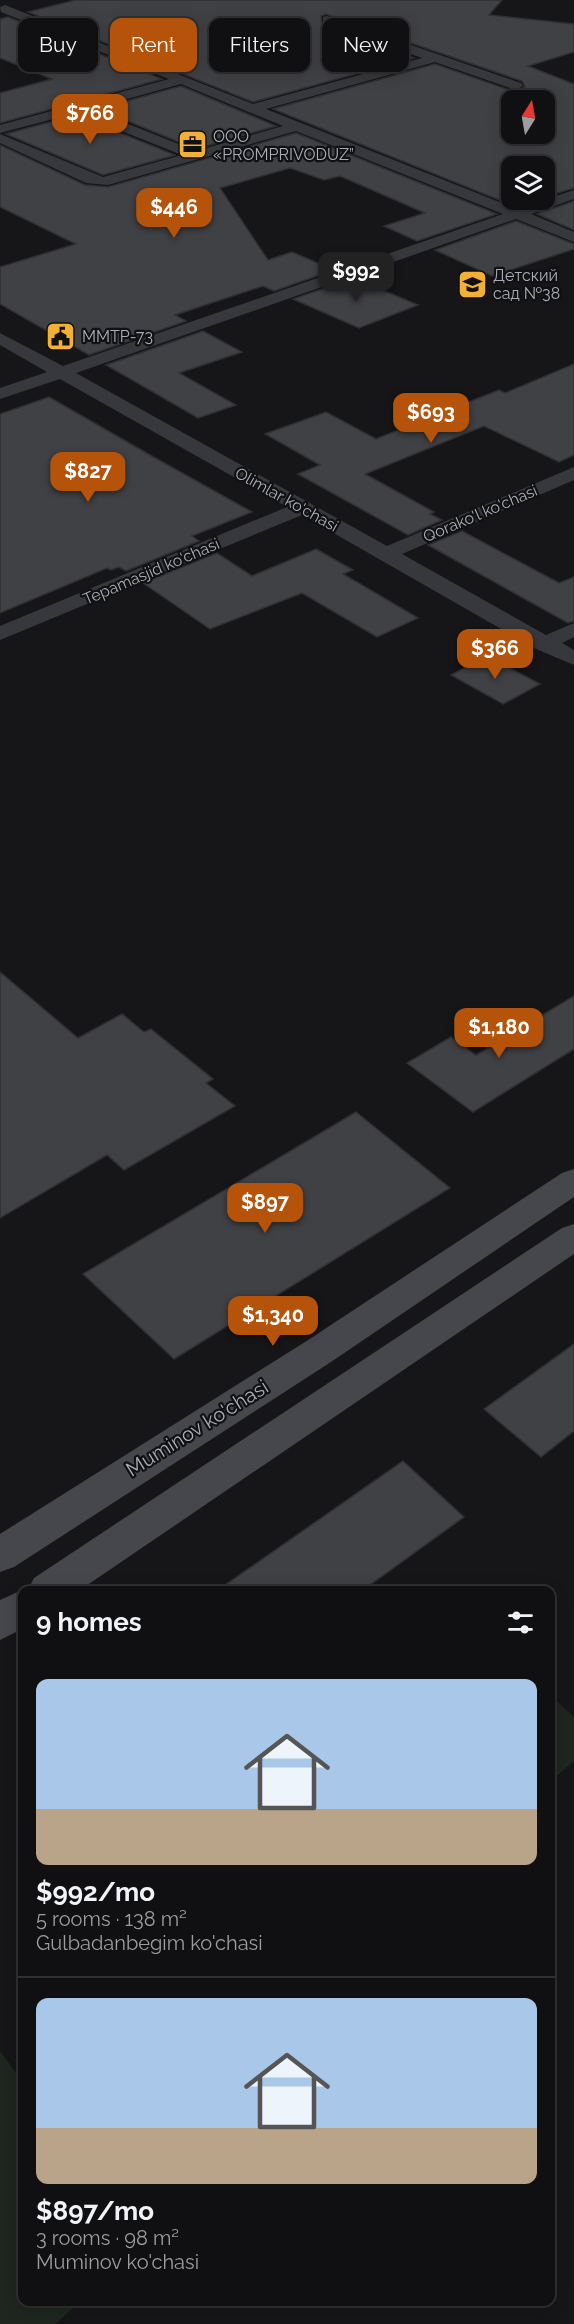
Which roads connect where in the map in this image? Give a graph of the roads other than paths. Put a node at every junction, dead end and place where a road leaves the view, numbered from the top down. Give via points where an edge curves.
1 (24, 5) dead end
2 (3, 10) edge
3 (409, 49) edge
4 (435, 58) junction
5 (181, 80) junction
6 (516, 86) dead end
7 (78, 108) junction
8 (252, 108) junction
9 (297, 126) junction
10 (0, 129) edge
11 (0, 138) edge
12 (195, 155) junction
13 (574, 194) edge
14 (517, 214) junction
15 (574, 237) edge
16 (0, 338) edge
17 (61, 372) junction
18 (0, 394) edge
19 (574, 473) edge
20 (303, 507) junction
21 (386, 554) junction
22 (574, 629) edge
23 (0, 634) edge
24 (544, 644) junction
25 (574, 659) edge
26 (574, 1181) edge
27 (574, 1237) edge
28 (0, 1555) edge
29 (54, 1586) edge
30 (18, 1610) edge
31 (0, 1622) edge

1 - 2 street
2 - 5 street
3 - 4 street
4 - 6 street
4 - 8 street
5 - 7 street
5 - 8 street
7 - 10 street
7 - 12 street
8 - 9 street
9 - 12 street
9 - 14 street
11 - 12 street via 103,182
13 - 14 street
14 - 15 street
14 - 17 street
16 - 17 street, Olimlar ko'chasi
17 - 18 street
17 - 20 street, Olimlar ko'chasi
19 - 21 street, Qorako'l ko'chasi
20 - 21 street, Olimlar ko'chasi
20 - 23 street, Tepamasjid ko'chasi
21 - 24 street, Olimlar ko'chasi
22 - 24 street
24 - 25 street, Olimlar ko'chasi
26 - 28 main road, Muminov ko'chasi via 318,1352
27 - 29 main road
30 - 31 main road

